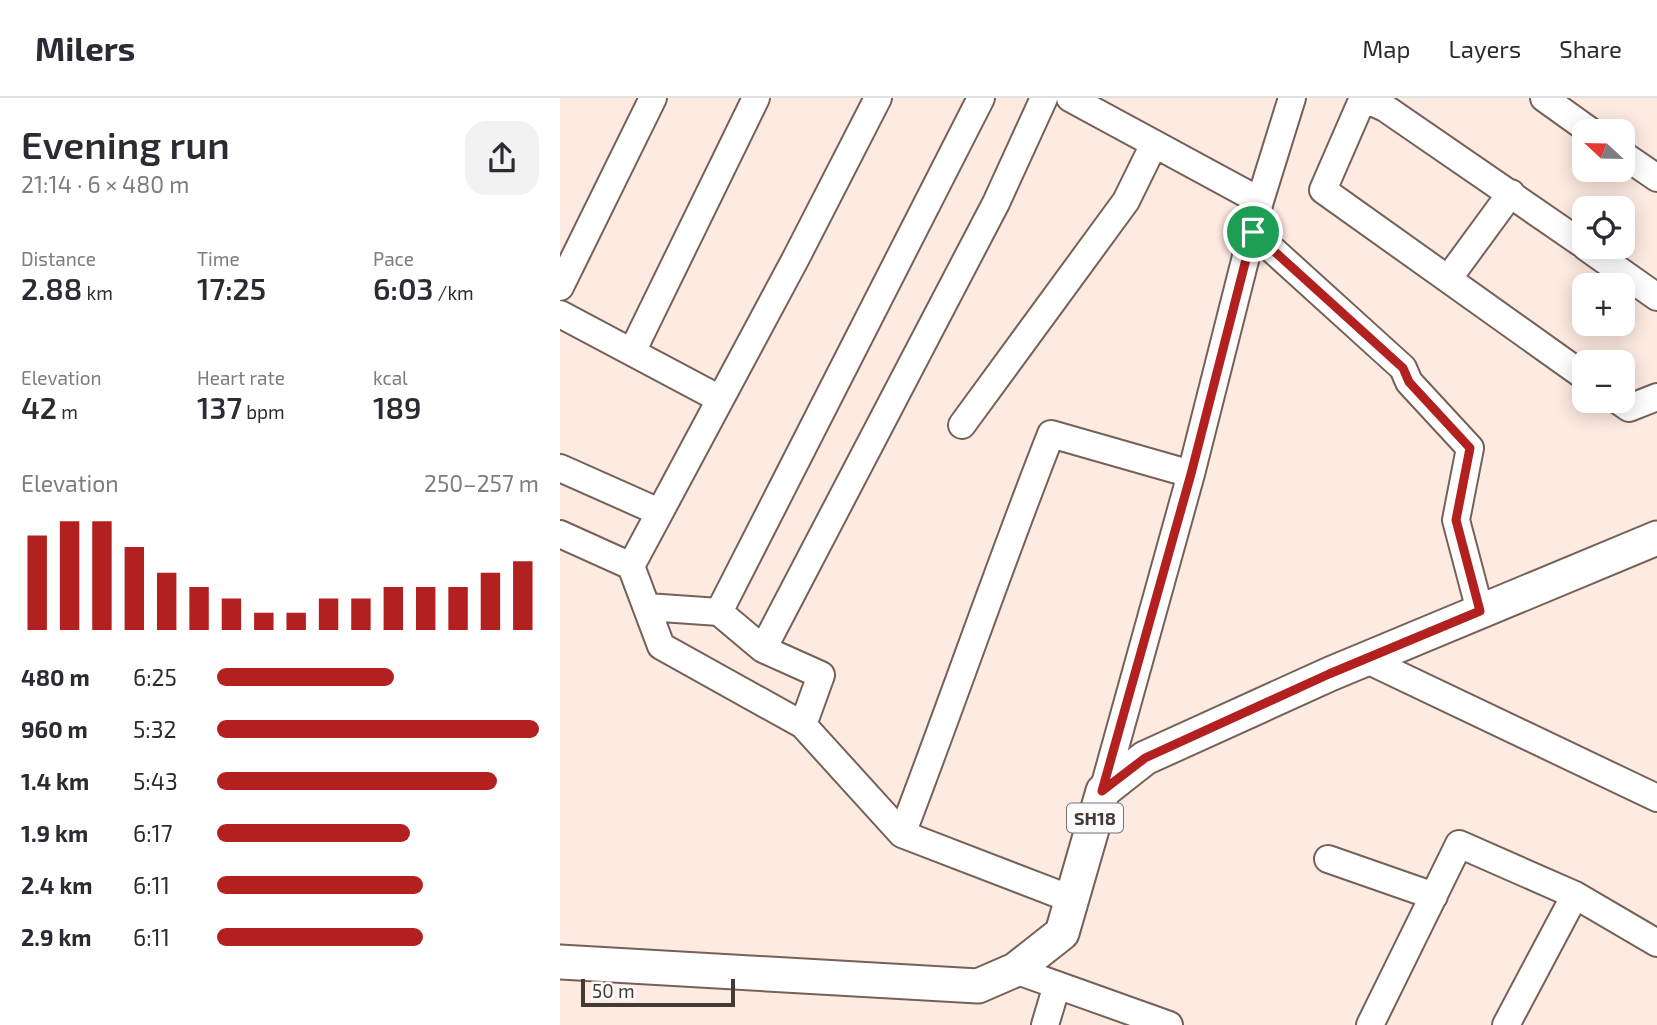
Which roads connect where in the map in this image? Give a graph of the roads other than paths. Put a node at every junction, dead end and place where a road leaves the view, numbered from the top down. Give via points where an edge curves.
1 (653, 98) edge
2 (756, 98) edge
3 (878, 98) edge
4 (981, 98) edge
5 (1044, 98) edge
6 (1070, 98) edge
7 (1292, 98) edge
8 (1544, 98) edge
9 (1388, 103) edge
10 (1571, 106) edge
11 (1154, 144) junction
12 (1635, 163) edge
13 (1657, 178) edge
14 (1511, 193) junction
15 (1260, 201) junction
16 (1253, 232) junction
17 (1572, 237) edge
18 (1603, 259) edge
19 (1448, 279) junction
20 (560, 287) edge
21 (1657, 297) edge
22 (560, 314) edge
23 (632, 352) junction
24 (1572, 367) edge
25 (1657, 397) edge
26 (720, 399) junction
27 (1635, 406) edge
28 (962, 425) dead end
29 (560, 468) edge
30 (1191, 474) junction
31 (659, 512) junction
32 (560, 534) edge
33 (1657, 538) edge
34 (631, 566) junction
35 (647, 607) junction
36 (1480, 611) junction
37 (719, 612) junction
38 (763, 649) junction
39 (1365, 659) junction
40 (803, 725) junction
41 (1102, 791) junction
42 (1657, 798) edge
43 (902, 834) junction
44 (1328, 859) dead end
45 (1576, 895) junction
46 (1434, 896) junction
47 (1071, 899) junction
48 (1657, 943) edge
49 (560, 962) edge
50 (1015, 970) junction
51 (1056, 985) junction
52 (1045, 1025) edge
53 (1170, 1025) edge
54 (1370, 1025) edge
55 (1507, 1025) edge

1 - 20 street
2 - 23 street
3 - 26 street
4 - 37 street
5 - 38 street via 996,203
6 - 11 street
7 - 15 street
8 - 10 street
9 - 14 street
9 - 19 street via 1363,98 1323,190
11 - 15 street
11 - 28 street via 1126,201
12 - 13 street
14 - 17 street
14 - 19 street
15 - 16 street
16 - 30 street
16 - 36 street via 1403,368 1409,382 1470,448 1456,520
18 - 21 street
19 - 24 street
22 - 23 street
23 - 26 street
25 - 27 street
26 - 31 street
29 - 31 street
30 - 41 street
30 - 43 street via 1051,434
31 - 34 street
32 - 34 street
33 - 36 main road, SH18
34 - 35 street
35 - 37 street
35 - 40 street via 661,646
36 - 39 main road, SH18
37 - 38 street
38 - 40 street via 821,675
39 - 41 main road, SH18 via 1145,758
39 - 42 street
40 - 43 street
41 - 47 main road, SH18
43 - 47 street
44 - 46 street
45 - 46 street via 1459,844
45 - 48 street
45 - 55 street
46 - 54 street
47 - 50 main road, SH18 via 1062,933
49 - 50 main road, SH18 via 978,986
50 - 51 street
51 - 52 street
51 - 53 street

